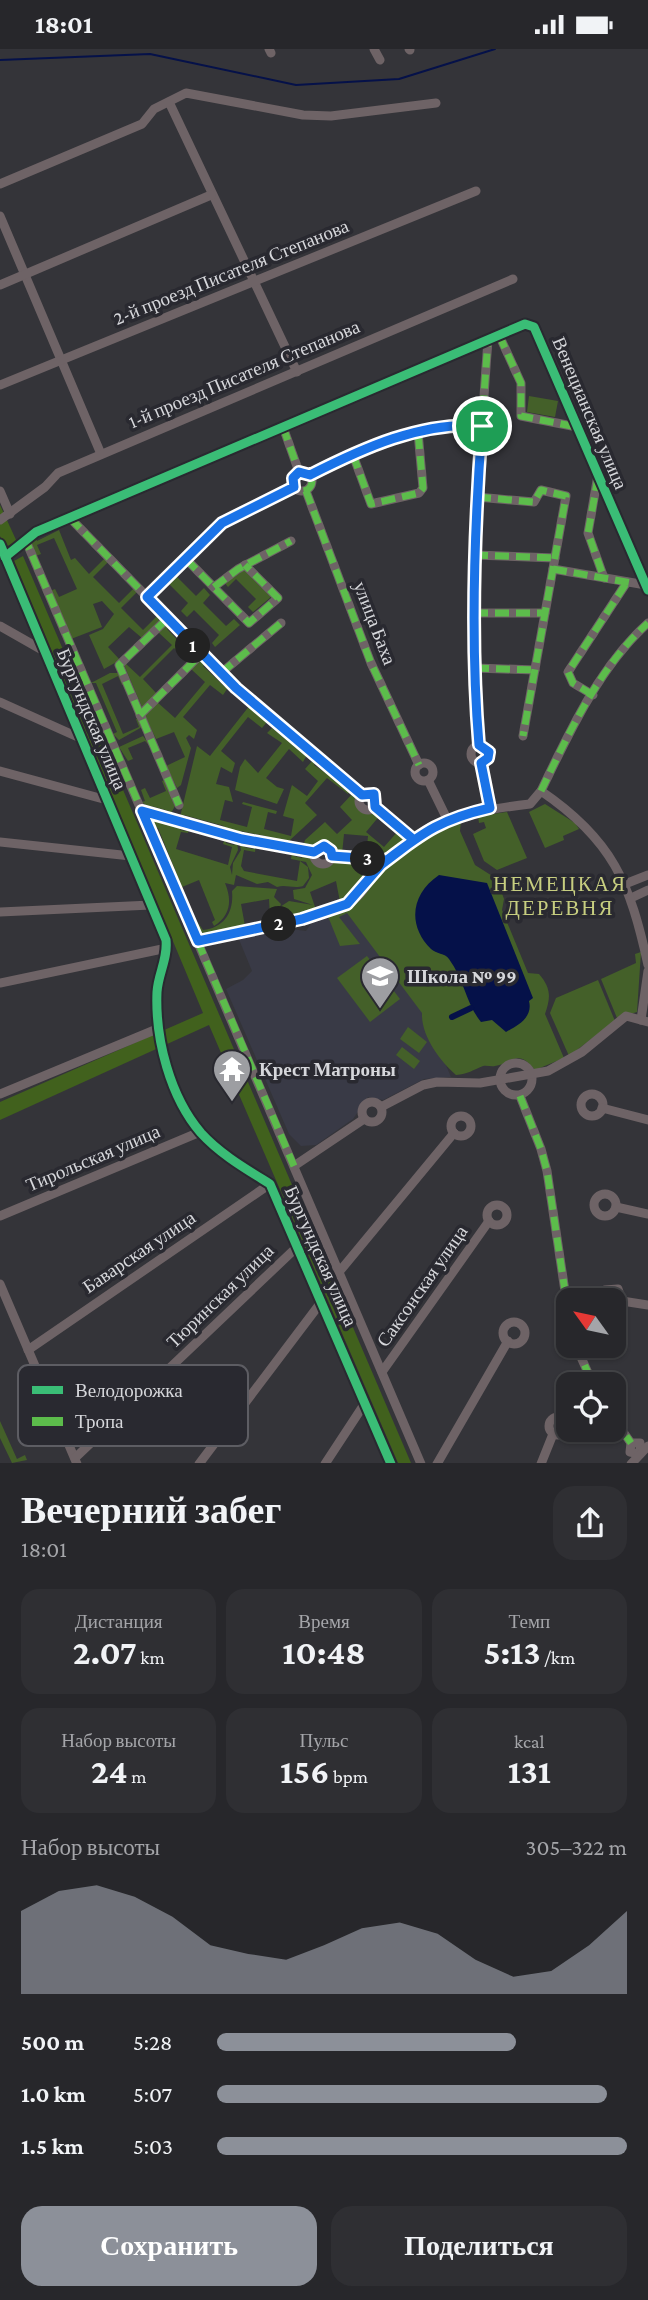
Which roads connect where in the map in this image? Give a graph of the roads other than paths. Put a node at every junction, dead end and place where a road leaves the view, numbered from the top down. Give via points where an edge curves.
1 (374, 49) edge
2 (380, 60) dead end
3 (169, 102) junction
4 (436, 103) dead end
5 (0, 184) edge
6 (476, 191) dead end
7 (211, 195) junction
8 (0, 216) edge
9 (24, 274) junction
10 (513, 279) dead end
11 (255, 282) junction
12 (0, 285) edge
13 (499, 335) junction
14 (488, 340) junction
15 (61, 359) junction
16 (297, 372) junction
17 (0, 385) edge
18 (482, 426) junction
19 (283, 427) junction
20 (577, 427) junction
21 (418, 432) junction
22 (101, 454) junction
23 (353, 455) junction
24 (299, 472) junction
25 (310, 475) junction
26 (598, 475) junction
27 (294, 487) junction
28 (0, 491) edge
29 (306, 491) junction
30 (477, 497) junction
31 (10, 514) junction
32 (70, 518) junction
33 (0, 520) edge
34 (26, 541) junction
35 (290, 541) dead end
36 (0, 544) edge
37 (474, 555) junction
38 (5, 557) junction
39 (186, 558) junction
40 (555, 558) junction
41 (245, 565) junction
42 (553, 569) junction
43 (604, 578) junction
44 (627, 582) junction
45 (214, 587) junction
46 (647, 588) edge
47 (147, 597) junction
48 (474, 613) junction
49 (545, 613) junction
50 (167, 619) junction
51 (281, 623) dead end
52 (648, 623) edge
53 (0, 626) edge
54 (45, 652) junction
55 (201, 654) junction
56 (475, 668) junction
57 (535, 670) junction
58 (221, 673) junction
59 (593, 695) junction
60 (0, 702) edge
61 (140, 715) junction
62 (523, 736) dead end
63 (80, 738) junction
64 (0, 771) edge
65 (541, 791) junction
66 (107, 800) junction
67 (179, 805) dead end
68 (490, 808) junction
69 (142, 811) junction
70 (447, 819) junction
71 (414, 840) junction
72 (0, 842) edge
73 (131, 856) junction
74 (387, 860) junction
75 (648, 875) edge
76 (625, 884) junction
77 (648, 890) edge
78 (631, 898) junction
79 (151, 905) junction
80 (0, 912) edge
81 (198, 941) junction
82 (167, 949) junction
83 (648, 965) edge
84 (648, 971) edge
85 (0, 983) edge
86 (645, 1021) edge
87 (157, 1029) junction
88 (531, 1074) junction
89 (500, 1081) junction
90 (0, 1094) edge
91 (520, 1095) junction
92 (381, 1107) junction
93 (602, 1108) dead end
94 (364, 1119) junction
95 (648, 1120) edge
96 (201, 1132) junction
97 (454, 1133) dead end
98 (294, 1166) junction
99 (270, 1184) junction
100 (616, 1207) dead end
101 (648, 1214) edge
102 (0, 1216) edge
103 (489, 1221) dead end
104 (298, 1246) junction
105 (339, 1272) junction
106 (0, 1285) edge
107 (565, 1288) edge
108 (322, 1301) junction
109 (626, 1304) edge
110 (648, 1305) edge
111 (509, 1341) dead end
112 (28, 1350) junction
113 (34, 1365) edge
114 (175, 1365) edge
115 (383, 1372) junction
116 (248, 1399) edge
117 (365, 1403) junction
118 (553, 1434) dead end
119 (626, 1436) edge
120 (91, 1446) edge
121 (213, 1446) edge
122 (643, 1451) edge
123 (76, 1461) edge
124 (200, 1463) edge
125 (326, 1463) edge
126 (391, 1463) edge
127 (421, 1463) edge
128 (438, 1463) edge
129 (541, 1463) edge

1 - 2 street
3 - 4 street via 186,93 200,93 303,115 331,116
3 - 5 street via 154,109 142,124
3 - 7 street
6 - 11 street, 2-й проезд Писателя Степанова
7 - 9 street
7 - 11 street
8 - 9 street
9 - 12 street
9 - 15 street
10 - 16 street, 1-й проезд Писателя Степанова
11 - 15 street, 2-й проезд Писателя Степанова
11 - 16 street
13 - 14 street
13 - 20 street via 521,383 521,416
13 - 20 street, Венецианская улица via 525,324 534,327
14 - 18 street
14 - 19 street
15 - 17 street, 2-й проезд Писателя Степанова
15 - 22 street
16 - 22 street, 1-й проезд Писателя Степанова
18 - 21 street via 455,424
18 - 30 street
19 - 24 street
19 - 32 street
20 - 26 street, Венецианская улица
21 - 23 street
21 - 23 street via 423,488 419,493 371,504
22 - 31 street, 1-й проезд Писателя Степанова via 58,473
23 - 25 street
24 - 25 street
24 - 27 street via 293,478
25 - 29 street via 312,484
26 - 43 street via 588,533
26 - 46 street, Венецианская улица
27 - 29 street
27 - 39 street via 222,523
28 - 31 street
29 - 70 street, улица Баха via 370,663 419,765 432,768 428,781
30 - 37 street
30 - 40 street via 534,502 541,489 564,493
31 - 33 street, 1-й проезд Писателя Степанова
32 - 34 street
32 - 47 street
34 - 38 street
34 - 69 street, Бургундская улица
35 - 41 street
36 - 38 street, Бургундская улица
37 - 40 street
37 - 48 street
38 - 54 street, Бургундская улица
39 - 45 street
39 - 47 street
40 - 42 street
41 - 45 street
41 - 45 street via 278,598 249,623
42 - 43 street
42 - 49 street
43 - 44 street
44 - 46 street
44 - 59 street via 568,672 573,683
47 - 50 street
48 - 49 street
48 - 56 street
49 - 57 street
50 - 55 street
50 - 61 street via 120,665
51 - 58 street
52 - 59 street via 631,639
53 - 54 street
54 - 63 street, Бургундская улица
55 - 58 street
55 - 61 street
56 - 57 street
56 - 68 street via 479,745 489,752 481,763
57 - 62 street
58 - 71 street via 362,795 374,794 375,807
59 - 65 street
60 - 63 street
61 - 67 street
63 - 66 street, Бургундская улица
64 - 66 street
65 - 68 street via 530,804
65 - 76 street via 585,824
66 - 73 street, Бургундская улица
68 - 70 street
69 - 74 street via 242,839 314,852 324,846 332,856
69 - 81 street, Бургундская улица
70 - 71 street
71 - 74 street
72 - 73 street
73 - 79 street, Бургундская улица
74 - 81 street via 347,904 302,919
75 - 76 street
76 - 78 street
77 - 78 street
78 - 83 street
79 - 80 street
79 - 82 street, Бургундская улица
81 - 98 street, Бургундская улица
82 - 85 street
82 - 87 street, Бургундская улица via 157,989
84 - 86 street
86 - 88 street via 626,1016 582,1052 548,1071
87 - 90 street
87 - 96 street, Бургундская улица via 174,1086
88 - 89 street
88 - 89 street via 524,1065 513,1062 502,1069
88 - 91 street via 530,1088
89 - 91 street via 506,1091
89 - 92 street via 423,1085
91 - 107 street via 547,1171
92 - 94 street via 379,1119
92 - 94 street via 366,1104
93 - 95 street
94 - 98 street
96 - 99 street, Бургундская улица via 236,1163
96 - 102 street, Тирольская улица
97 - 105 street
98 - 105 street, Бургундская улица
99 - 104 street, Бургундская улица
99 - 112 street, Баварская улица
100 - 101 street
103 - 115 street, Саксонская улица
104 - 108 street, Бургундская улица
104 - 114 street, Тюринская улица
105 - 115 street, Бургундская улица
106 - 112 street
108 - 116 street
108 - 117 street, Бургундская улица
109 - 110 street
111 - 128 street
112 - 113 street
115 - 127 street, Бургундская улица
117 - 125 street
117 - 126 street, Бургундская улица
118 - 129 street
119 - 122 street via 631,1443 640,1443
120 - 123 street, Тюринская улица
121 - 124 street

